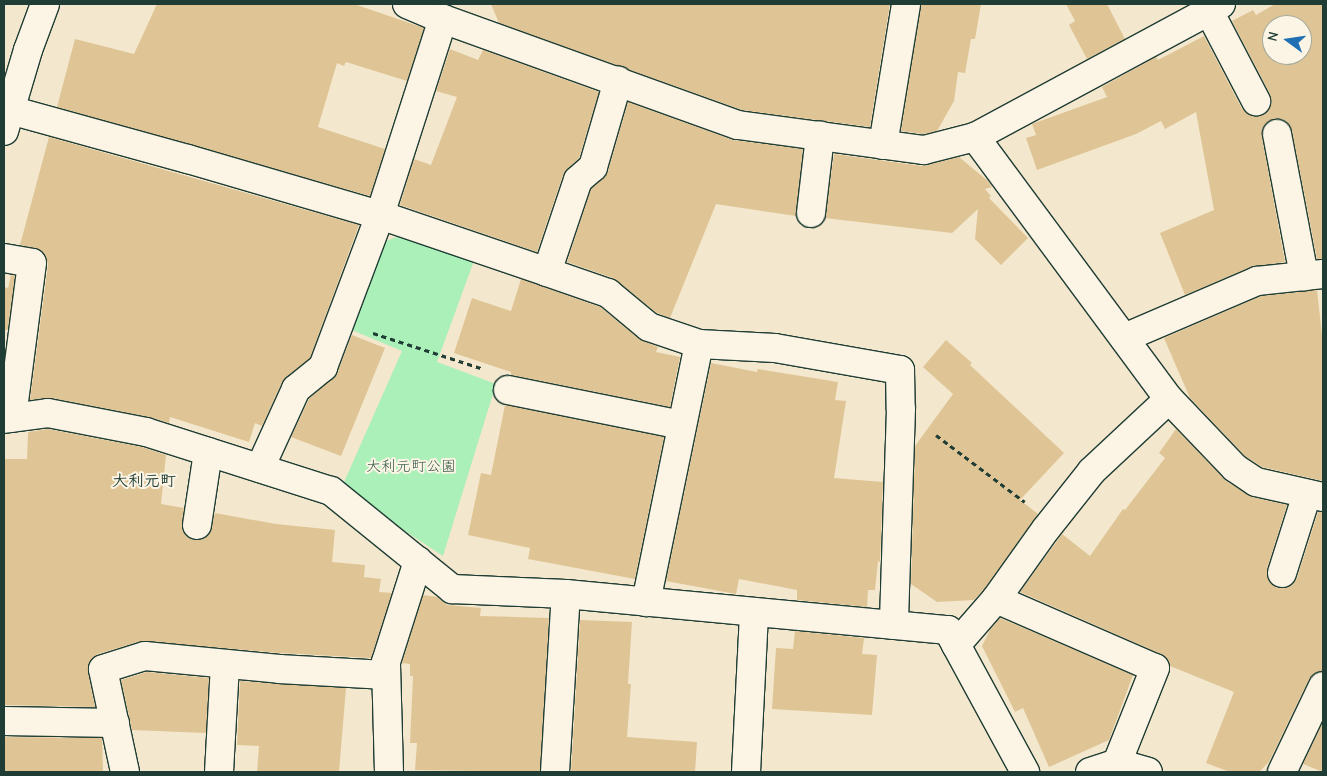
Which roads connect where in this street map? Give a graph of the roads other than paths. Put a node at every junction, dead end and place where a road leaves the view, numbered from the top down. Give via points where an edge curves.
1 (45, 4) edge
2 (407, 4) edge
3 (906, 4) edge
4 (1212, 6) edge
5 (456, 16) edge
6 (618, 82) junction
7 (1256, 101) dead end
8 (7, 112) edge
9 (1277, 134) dead end
10 (820, 136) junction
11 (975, 137) junction
12 (883, 145) junction
13 (811, 213) dead end
14 (380, 216) junction
15 (4, 258) edge
16 (546, 272) junction
17 (1314, 275) edge
18 (1124, 338) junction
19 (699, 344) junction
20 (508, 390) road end
21 (1169, 399) junction
22 (8, 418) edge
23 (682, 425) junction
24 (208, 452) junction
25 (260, 468) junction
26 (1315, 496) edge
27 (197, 525) dead end
28 (418, 561) junction
29 (1282, 572) dead end
30 (566, 594) junction
31 (996, 599) junction
32 (646, 602) junction
33 (754, 612) junction
34 (894, 625) junction
35 (956, 645) junction
36 (225, 664) junction
37 (386, 675) junction
38 (1323, 686) edge
39 (4, 721) edge
40 (115, 723) junction
41 (1117, 763) junction
42 (125, 772) edge
43 (219, 772) edge
44 (389, 772) edge
45 (554, 772) edge
46 (746, 772) edge
47 (1025, 772) edge
48 (1090, 772) edge
49 (1148, 772) edge
50 (1282, 772) edge

1 - 8 street
2 - 5 street
3 - 12 street
4 - 7 street
4 - 11 street
5 - 6 street
5 - 14 street
6 - 10 street via 738,125
6 - 16 street via 593,167 578,180
8 - 14 street via 188,159
9 - 17 street
10 - 12 street
10 - 13 street
11 - 12 street via 924,150
11 - 18 street
14 - 16 street
14 - 25 street via 323,367 296,389
15 - 22 street via 32,263
16 - 19 street via 608,293 649,327
17 - 18 street via 1257,281
18 - 21 street
19 - 23 street
19 - 34 street via 775,348 900,370
20 - 23 street
21 - 26 street via 1235,468 1256,482
21 - 31 street via 1092,471
22 - 24 street via 48,413 146,432
23 - 32 street
24 - 25 street
24 - 27 street
25 - 28 street via 331,491
26 - 29 street
28 - 30 street via 452,589
28 - 37 street via 386,662
30 - 32 street
30 - 45 street
31 - 35 street
31 - 41 street via 1155,668
32 - 33 street
33 - 34 street
33 - 46 street
34 - 35 street via 948,630
35 - 47 street
36 - 37 street
36 - 40 street via 145,656 103,669
36 - 43 street
37 - 44 street
38 - 50 street
39 - 40 street
40 - 42 street
41 - 48 street
41 - 49 street

